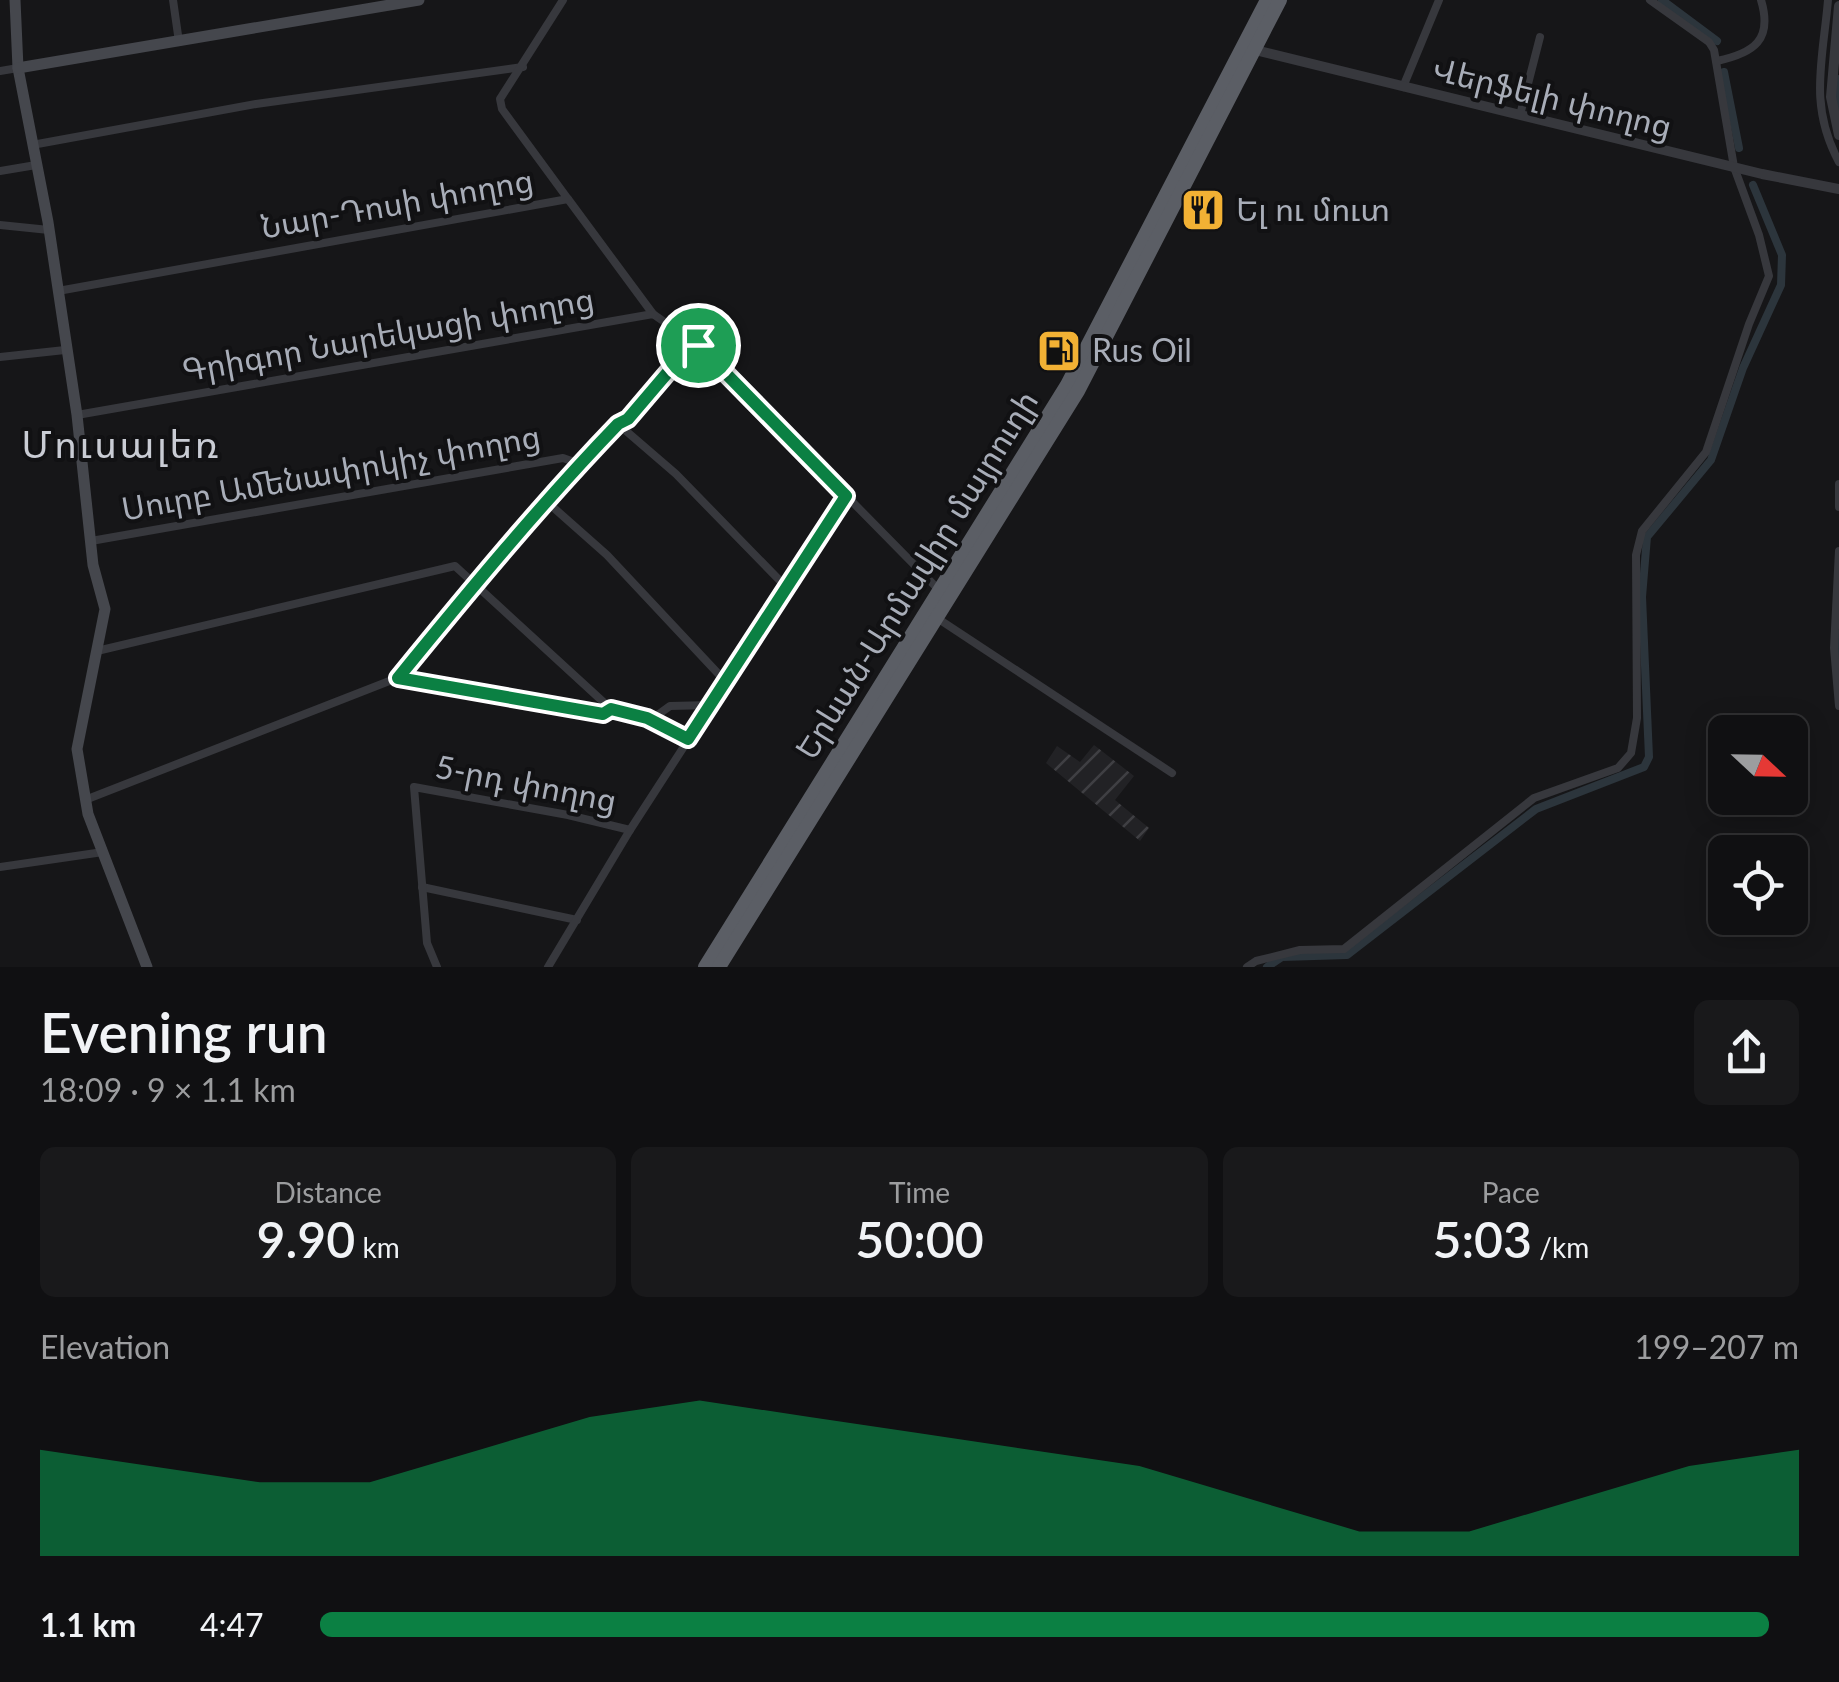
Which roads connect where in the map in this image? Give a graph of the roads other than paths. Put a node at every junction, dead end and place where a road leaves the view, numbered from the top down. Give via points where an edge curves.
1 (15, 0) edge
2 (173, 0) edge
3 (419, 0) edge
4 (563, 0) edge
5 (1267, 0) edge
6 (1280, 0) edge
7 (1440, 0) edge
8 (1650, 0) edge
9 (1761, 0) edge
10 (1828, 0) edge
11 (1839, 6) edge
12 (1540, 37) dead end
13 (179, 42) junction
14 (1254, 50) junction
15 (1716, 61) junction
16 (523, 67) junction
17 (18, 68) junction
18 (0, 71) edge
19 (1237, 71) junction
20 (1402, 87) junction
21 (1223, 99) junction
22 (1520, 116) junction
23 (1839, 136) edge
24 (32, 146) junction
25 (1839, 162) edge
26 (36, 166) junction
27 (1734, 167) junction
28 (0, 171) edge
29 (1839, 189) edge
30 (568, 199) junction
31 (0, 225) edge
32 (49, 230) junction
33 (58, 291) junction
34 (653, 314) junction
35 (698, 346) junction
36 (65, 350) junction
37 (0, 357) edge
38 (77, 415) junction
39 (618, 424) junction
40 (580, 464) junction
41 (1839, 484) edge
42 (846, 496) junction
43 (546, 502) junction
44 (1839, 507) edge
45 (90, 541) junction
46 (1839, 551) edge
47 (476, 584) junction
48 (787, 588) junction
49 (940, 591) junction
50 (937, 618) junction
51 (97, 651) junction
52 (398, 678) junction
53 (726, 682) junction
54 (711, 705) junction
55 (1839, 706) edge
56 (611, 709) junction
57 (647, 718) junction
58 (688, 739) junction
59 (1172, 773) dead end
60 (85, 800) junction
61 (630, 830) junction
62 (786, 848) junction
63 (103, 852) junction
64 (0, 867) edge
65 (422, 887) junction
66 (576, 920) junction
67 (147, 967) edge
68 (437, 967) edge
69 (548, 967) edge
70 (704, 967) edge
71 (719, 967) edge
72 (1248, 967) edge

1 - 17 main road
2 - 13 street
3 - 13 main road
4 - 16 street, Նար-Դոսի փողոց
5 - 19 highway
6 - 14 highway
7 - 20 street
8 - 15 street via 1709,42
9 - 15 street via 1764,32 1740,56
10 - 25 street via 1820,111
11 - 23 street via 1832,97
12 - 22 street
13 - 17 main road
14 - 19 highway
14 - 20 street, Վերֆելի փողոց
15 - 27 street
16 - 24 street via 256,104
16 - 30 street, Նար-Դոսի փողոց via 500,99 502,109
17 - 18 street
17 - 24 main road
19 - 21 highway, Երևան-Արմավիր մայրուղի
20 - 22 street, Վերֆելի փողոց
21 - 49 highway, Երևան-Արմավիր մայրուղի via 1068,385
21 - 50 highway, Երևան-Արմավիր մայրուղի via 1078,391
22 - 27 street, Վերֆելի փողոց
24 - 26 main road
26 - 28 street
26 - 32 main road
27 - 29 street, Վերֆելի փողոց
27 - 72 street via 1769,276 1706,452 1642,531 1631,752 1618,768 1534,798 1344,949 1300,950
30 - 33 street, Նար-Դոսի փողոց
30 - 34 street
31 - 32 street
32 - 33 main road
33 - 36 main road
34 - 35 street
34 - 38 street, Գրիգոր Նարեկացի փողոց
35 - 39 street
35 - 42 street
36 - 37 street
36 - 38 main road
38 - 45 main road
39 - 40 street
39 - 48 street
40 - 43 street
40 - 45 street, Սուրբ Ամենափրկիչ փողոց via 562,458
41 - 44 street
42 - 48 street
42 - 49 street
43 - 47 street
43 - 53 street via 607,555
45 - 51 main road via 105,608
46 - 55 street
47 - 51 street via 455,566
47 - 52 street
47 - 56 street
48 - 53 street
49 - 62 highway, Երևան-Արմավիր մայրուղի
50 - 59 street
50 - 62 highway, Երևան-Արմավիր մայրուղի
51 - 60 main road via 77,748
52 - 56 street via 603,714
52 - 60 street
53 - 54 street
54 - 57 street via 670,706
54 - 58 street
56 - 57 street
57 - 58 street
58 - 61 street
60 - 63 main road
61 - 65 street, 5-րդ փողոց via 414,787
61 - 66 street
62 - 70 highway
62 - 71 highway
63 - 64 street
63 - 67 main road
65 - 66 street
65 - 68 street, 5-րդ փողոց via 427,943
66 - 69 street

